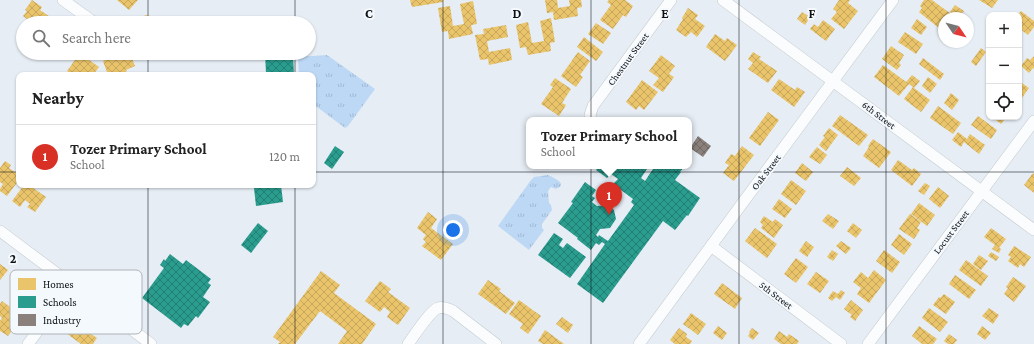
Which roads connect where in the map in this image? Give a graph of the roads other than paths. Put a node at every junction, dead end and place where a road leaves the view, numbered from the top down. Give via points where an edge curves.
1 (63, 0) edge
2 (671, 0) edge
3 (724, 0) edge
4 (893, 0) edge
5 (85, 16) edge
6 (833, 81) junction
7 (590, 117) edge
8 (1034, 120) edge
9 (982, 192) junction
10 (1034, 230) edge
11 (0, 232) edge
12 (712, 246) junction
13 (52, 270) edge
14 (35, 334) edge
15 (138, 334) edge
16 (28, 344) edge
17 (151, 344) edge
18 (408, 344) edge
19 (496, 344) edge
20 (639, 344) edge
21 (842, 344) edge
22 (868, 344) edge

1 - 5 street
2 - 7 street, Chestnut Street via 593,106
3 - 6 street, 6th Street
4 - 6 street, Oak Street
6 - 9 street, 6th Street
6 - 12 street, Oak Street
8 - 9 street, Locust Street
9 - 10 street, 6th Street
9 - 22 street, Locust Street
11 - 13 street
12 - 20 street, Oak Street
12 - 21 street, 5th Street
14 - 16 street
15 - 17 street
18 - 19 street via 430,315 438,308 445,307

